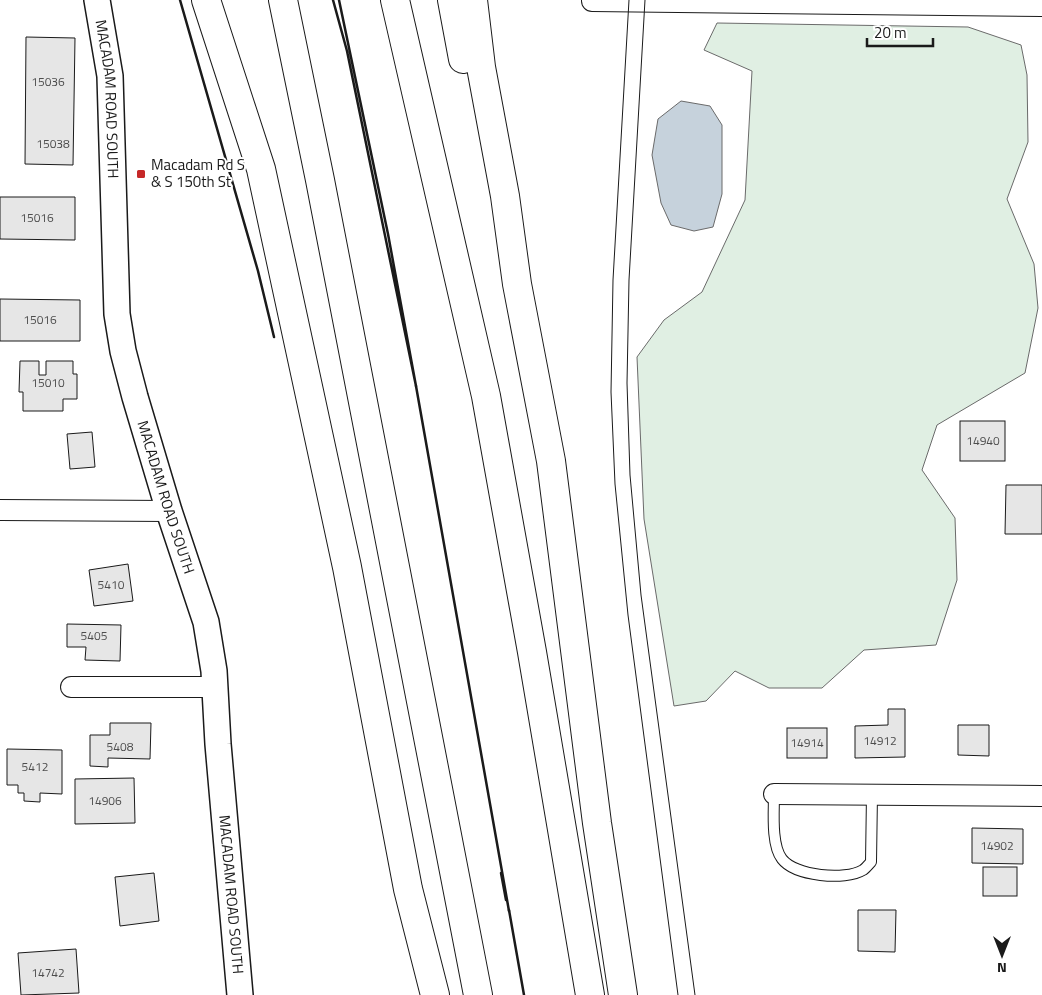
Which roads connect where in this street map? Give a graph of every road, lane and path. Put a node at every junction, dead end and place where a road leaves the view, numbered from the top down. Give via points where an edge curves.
1 (97, 0) edge
2 (206, 0) edge
3 (266, 0) edge
4 (282, 0) edge
5 (395, 0) edge
6 (452, 0) edge
7 (473, 0) edge
8 (592, 1) edge
9 (678, 2) edge
10 (1042, 6) edge
11 (320, 180) junction
12 (517, 284) junction
13 (0, 510) edge
14 (169, 511) junction
15 (72, 687) dead end
16 (215, 687) junction
17 (774, 794) joint
18 (872, 794) junction
19 (1042, 796) edge
20 (240, 995) edge
21 (435, 995) edge
22 (478, 995) edge
23 (590, 995) edge
24 (623, 995) edge

1 - 14 street, MACADAM ROAD SOUTH via 110,76 118,314 123,351
2 - 21 highway via 261,169 347,567 408,889
3 - 11 highway
4 - 11 highway
5 - 23 highway via 486,396
6 - 12 highway via 490,193
7 - 12 highway
8 - 9 street
9 - 10 street
11 - 22 highway
12 - 24 highway via 551,461 597,823
13 - 14 street
14 - 16 street, MACADAM ROAD SOUTH via 206,622
15 - 16 street
16 - 20 street, MACADAM ROAD SOUTH
17 - 18 street
17 - 18 lane via 773,829 782,859 797,870 838,877 863,870 871,862
18 - 19 street

